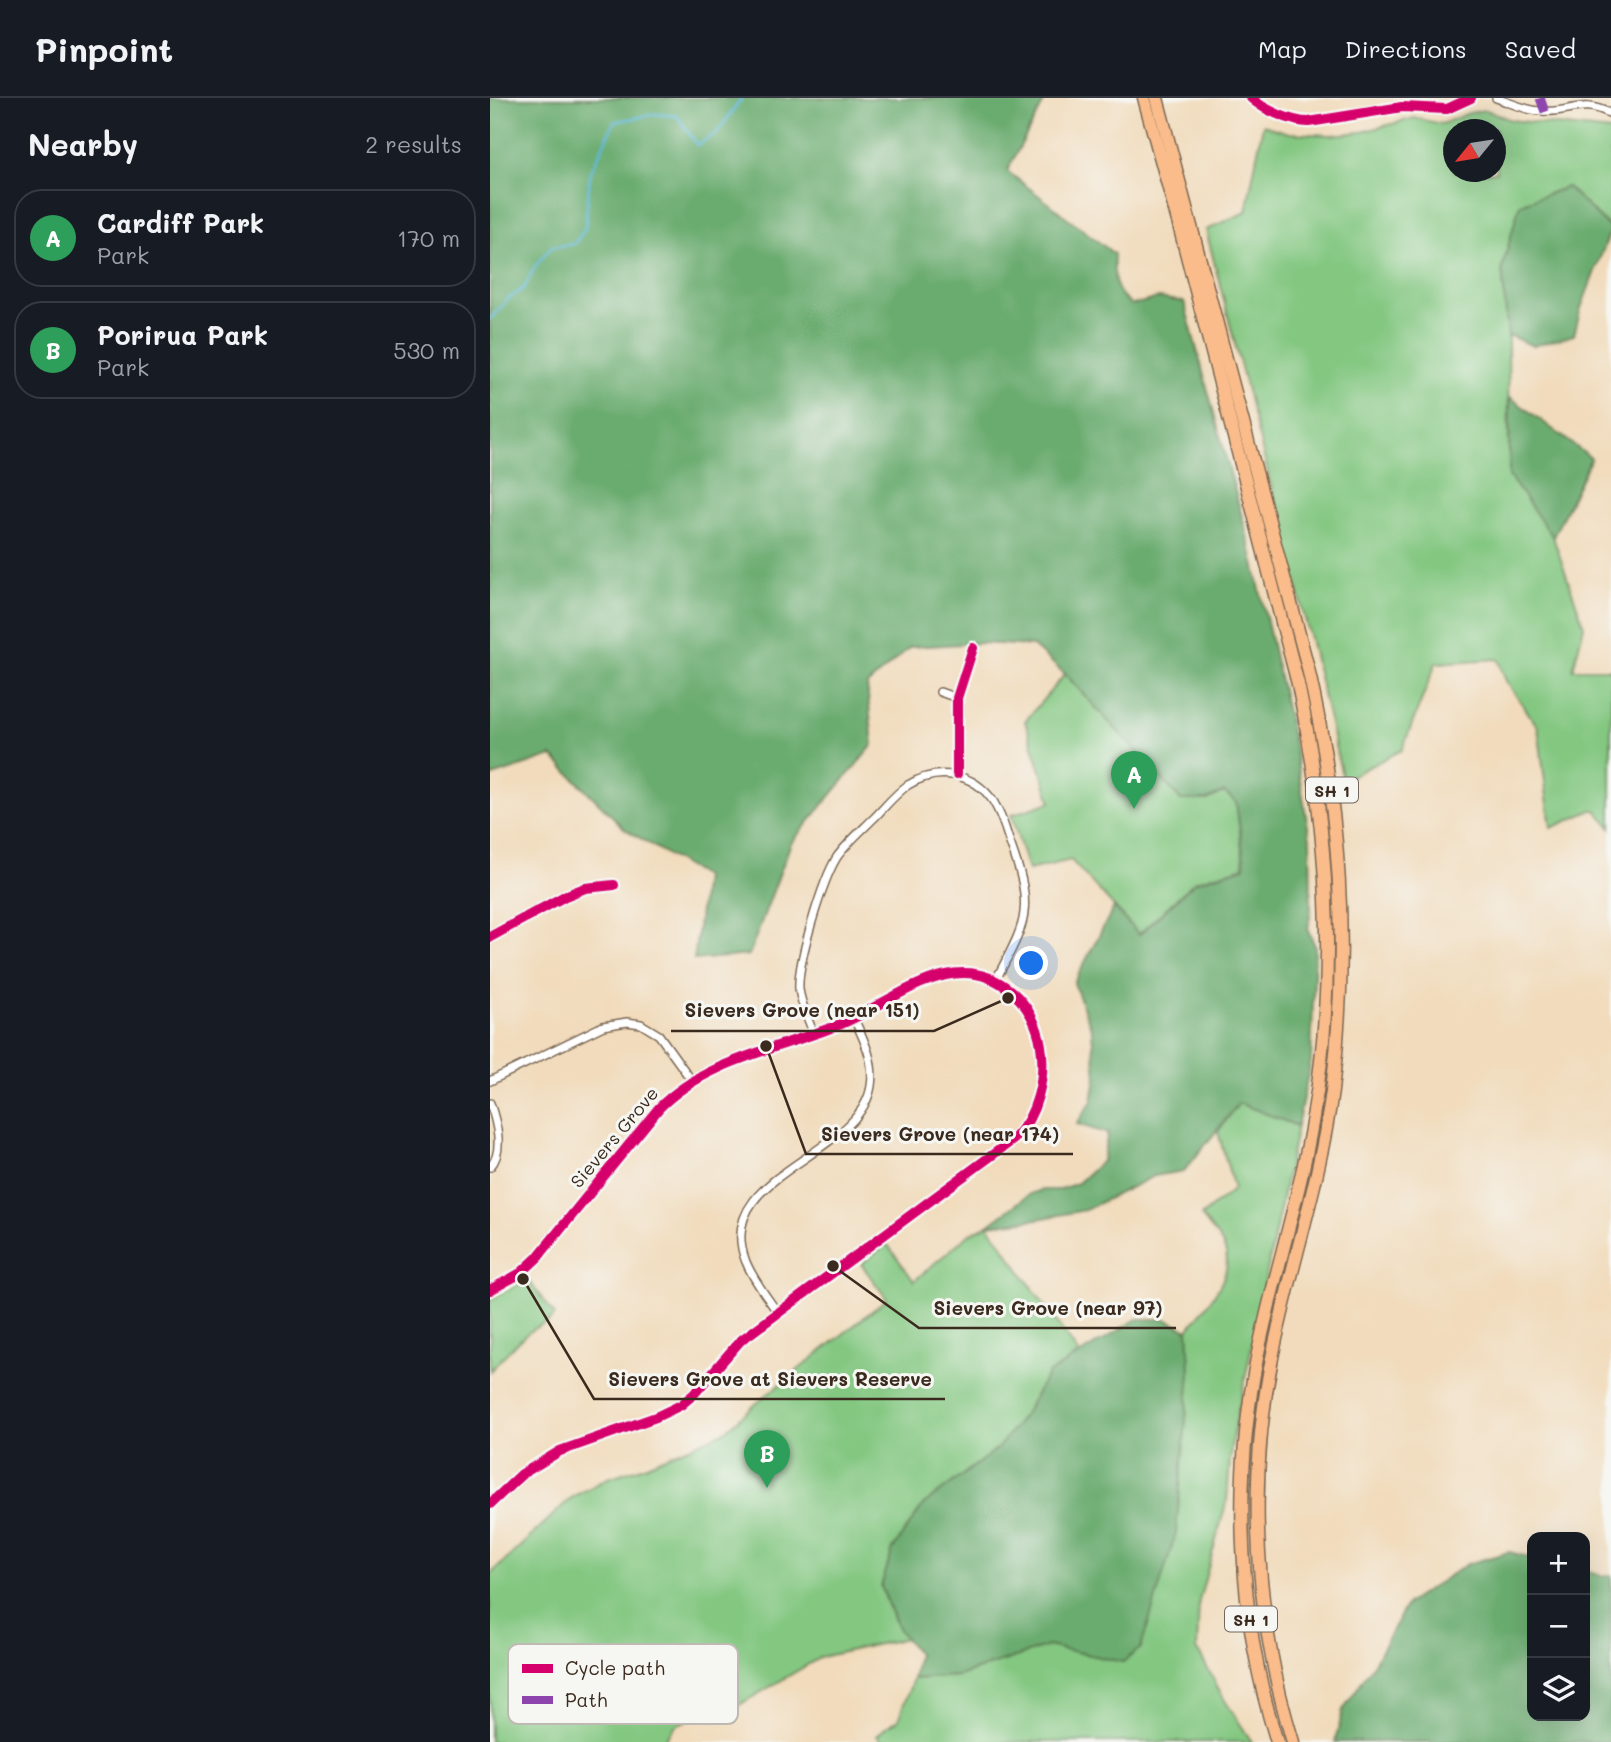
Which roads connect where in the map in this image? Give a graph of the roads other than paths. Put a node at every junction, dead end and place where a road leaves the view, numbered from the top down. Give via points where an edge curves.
1 (1144, 98) edge
2 (1157, 98) edge
3 (1251, 98) edge
4 (1471, 98) edge
5 (1496, 98) edge
6 (1611, 114) edge
7 (973, 648) dead end
8 (940, 692) dead end
9 (957, 698) junction
10 (957, 775) junction
11 (614, 885) dead end
12 (490, 937) edge
13 (996, 980) junction
14 (855, 1019) junction
15 (814, 1034) junction
16 (490, 1081) edge
17 (692, 1081) junction
18 (490, 1103) edge
19 (490, 1167) edge
20 (490, 1290) edge
21 (778, 1312) junction
22 (490, 1504) edge
23 (1277, 1742) edge
24 (1293, 1742) edge

1 - 23 highway, SH 1 via 1298,684 1318,790 1325,860 1327,965 1318,1087 1299,1190 1257,1355 1244,1455 1242,1521 1248,1598 1260,1678
2 - 24 highway, SH 1 via 1308,668 1338,838 1341,986 1331,1093 1269,1375 1258,1480 1265,1617
3 - 4 street via 1304,122 1402,107 1447,109
5 - 6 street via 1538,111 1589,104
7 - 9 street
8 - 9 street
9 - 10 street
10 - 13 street via 993,801 1024,891 1024,915
10 - 15 street via 941,774 908,786 856,836 830,870 799,975 801,1000
11 - 12 street via 565,896
13 - 14 street, Sievers Grove via 962,973 935,977
13 - 21 street, Sievers Grove via 1020,1000 1040,1038 1043,1060 1038,1092 1024,1127 1014,1139
14 - 15 street, Sievers Grove
14 - 21 street via 872,1066 864,1106 847,1126 762,1191 744,1222 745,1260
15 - 17 street, Sievers Grove
16 - 17 street via 603,1026 627,1022 659,1035
17 - 20 street, Sievers Grove via 659,1108 537,1258
18 - 19 street via 498,1151
21 - 22 street, Sievers Grove via 731,1349 681,1405 560,1451 523,1474

